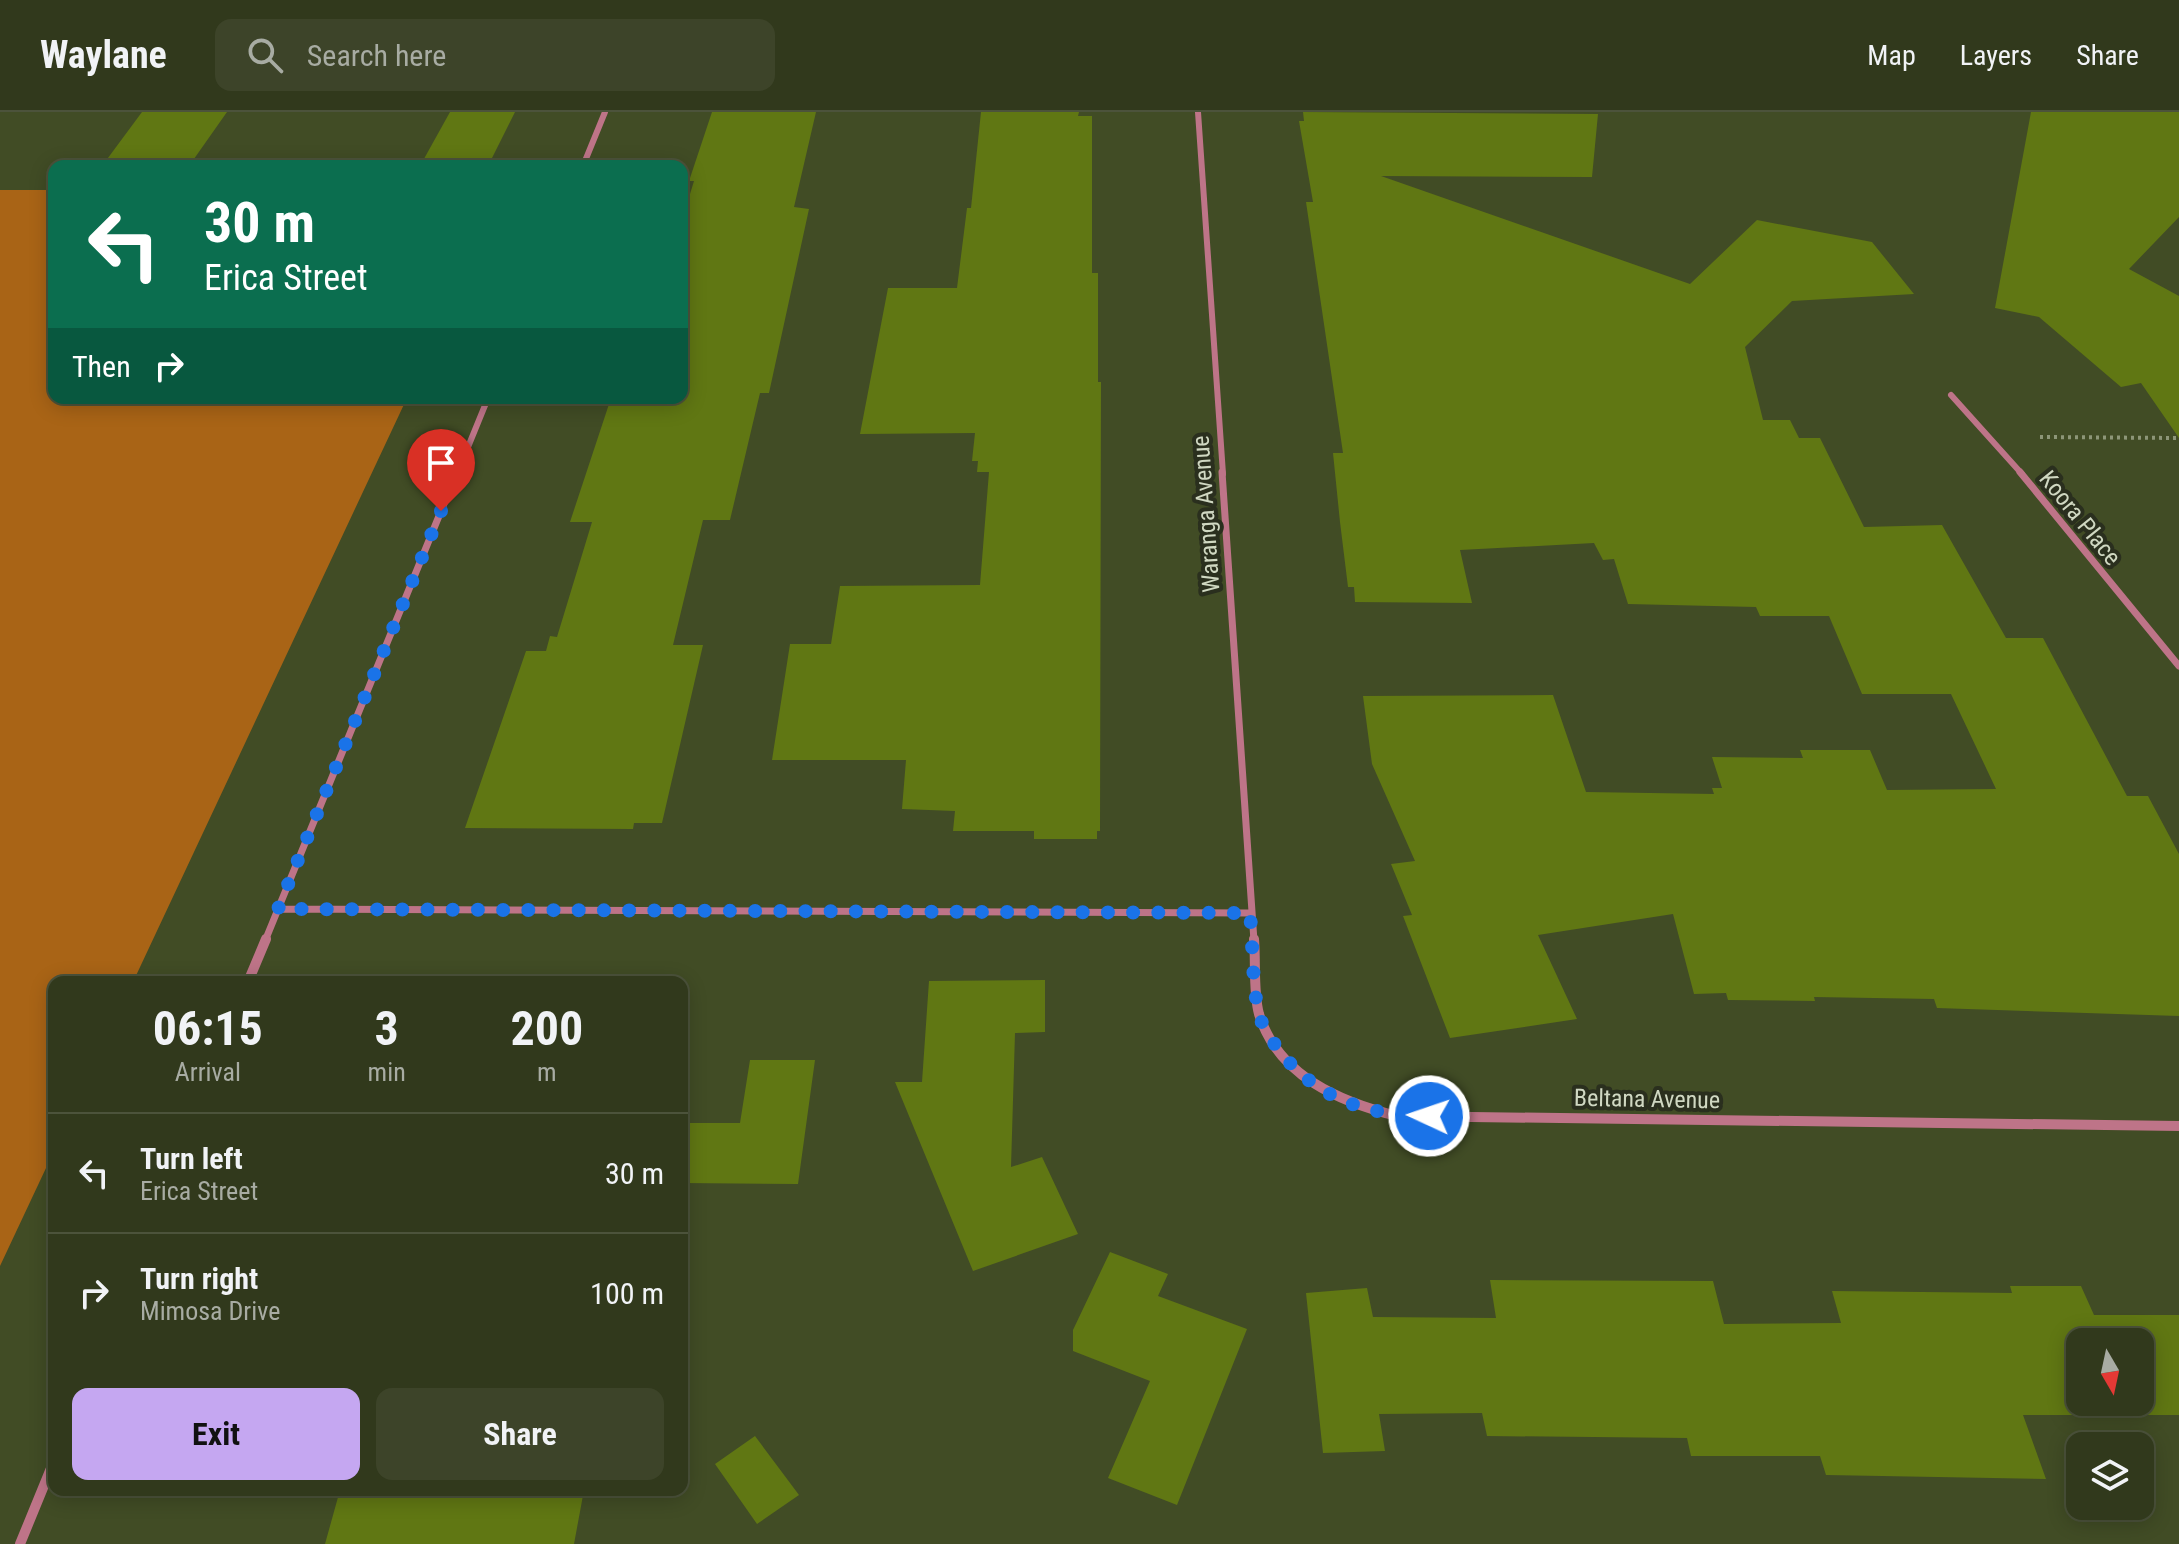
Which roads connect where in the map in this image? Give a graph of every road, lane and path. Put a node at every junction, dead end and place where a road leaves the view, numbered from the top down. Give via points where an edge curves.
1 (605, 112) edge
2 (1198, 112) edge
3 (585, 160) edge
4 (1951, 395) dead end
5 (486, 404) edge
6 (1990, 436) junction
7 (2179, 438) edge
8 (2179, 666) edge
9 (278, 909) junction
10 (1250, 913) junction
11 (250, 976) edge
12 (2179, 1126) edge
13 (48, 1476) edge
14 (20, 1544) edge

1 - 3 street
2 - 10 street, Waranga Avenue
4 - 6 street, Koora Place
5 - 9 street
6 - 7 path
6 - 8 street, Koora Place
9 - 10 street
9 - 11 street
10 - 12 street, Beltana Avenue via 1259,1013 1269,1038 1320,1091 1397,1116
13 - 14 street

